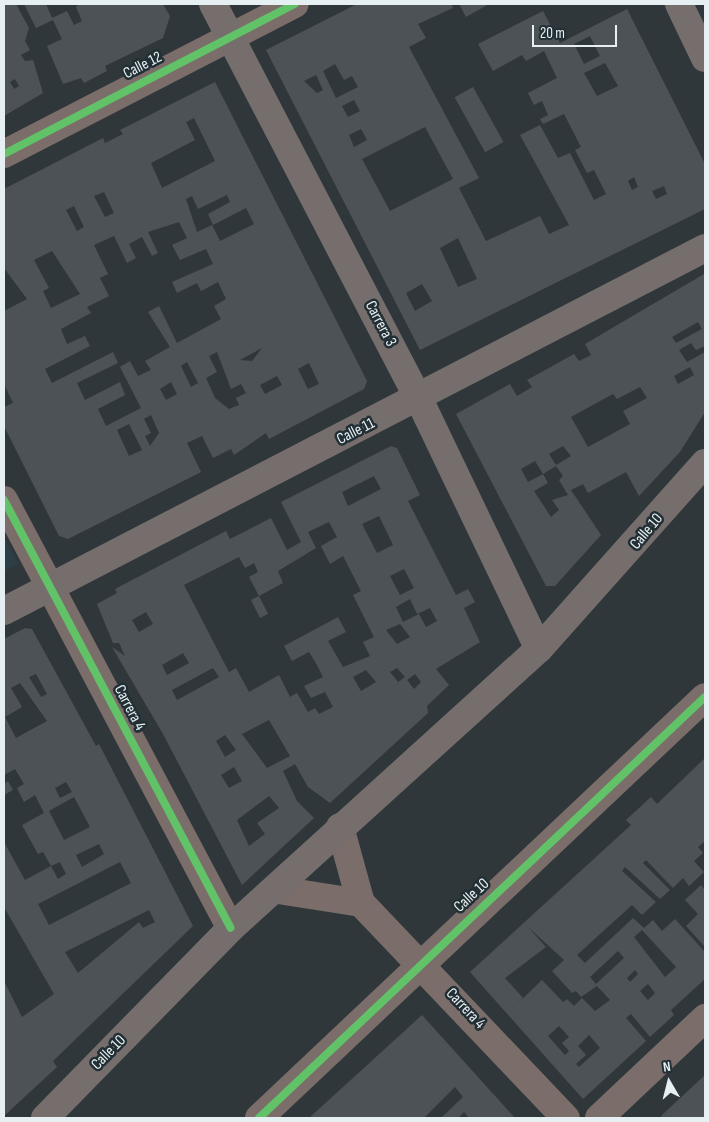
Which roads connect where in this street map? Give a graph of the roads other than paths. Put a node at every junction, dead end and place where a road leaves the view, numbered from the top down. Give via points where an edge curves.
1 (213, 4) edge
2 (295, 4) edge
3 (678, 4) edge
4 (230, 36) junction
5 (705, 58) edge
6 (4, 154) edge
7 (705, 248) edge
8 (420, 399) junction
9 (705, 463) edge
10 (4, 500) edge
11 (48, 588) junction
12 (4, 611) edge
13 (539, 649) junction
14 (705, 696) edge
15 (340, 828) junction
16 (278, 890) junction
17 (361, 903) junction
18 (232, 928) junction
19 (421, 963) junction
20 (705, 1018) edge
21 (45, 1118) edge
22 (260, 1118) edge
23 (566, 1118) edge
24 (600, 1118) edge

1 - 4 main road, Carrera 3
2 - 4 street, Calle 12
3 - 5 main road
4 - 6 street, Calle 12
4 - 8 main road, Carrera 3
7 - 8 main road, Calle 11
8 - 11 main road, Calle 11
8 - 13 main road, Carrera 3
9 - 13 main road, Calle 10
10 - 11 street, Carrera 4
11 - 12 main road, Calle 11
11 - 18 street, Carrera 4
13 - 15 main road, Calle 10
14 - 19 street, Calle 10
15 - 16 main road, Calle 10
15 - 17 street, Carrera 4
16 - 17 street
16 - 18 main road, Calle 10
17 - 19 street, Carrera 4
18 - 21 main road, Calle 10
19 - 22 street, Calle 10
19 - 23 street, Carrera 4
20 - 24 street

